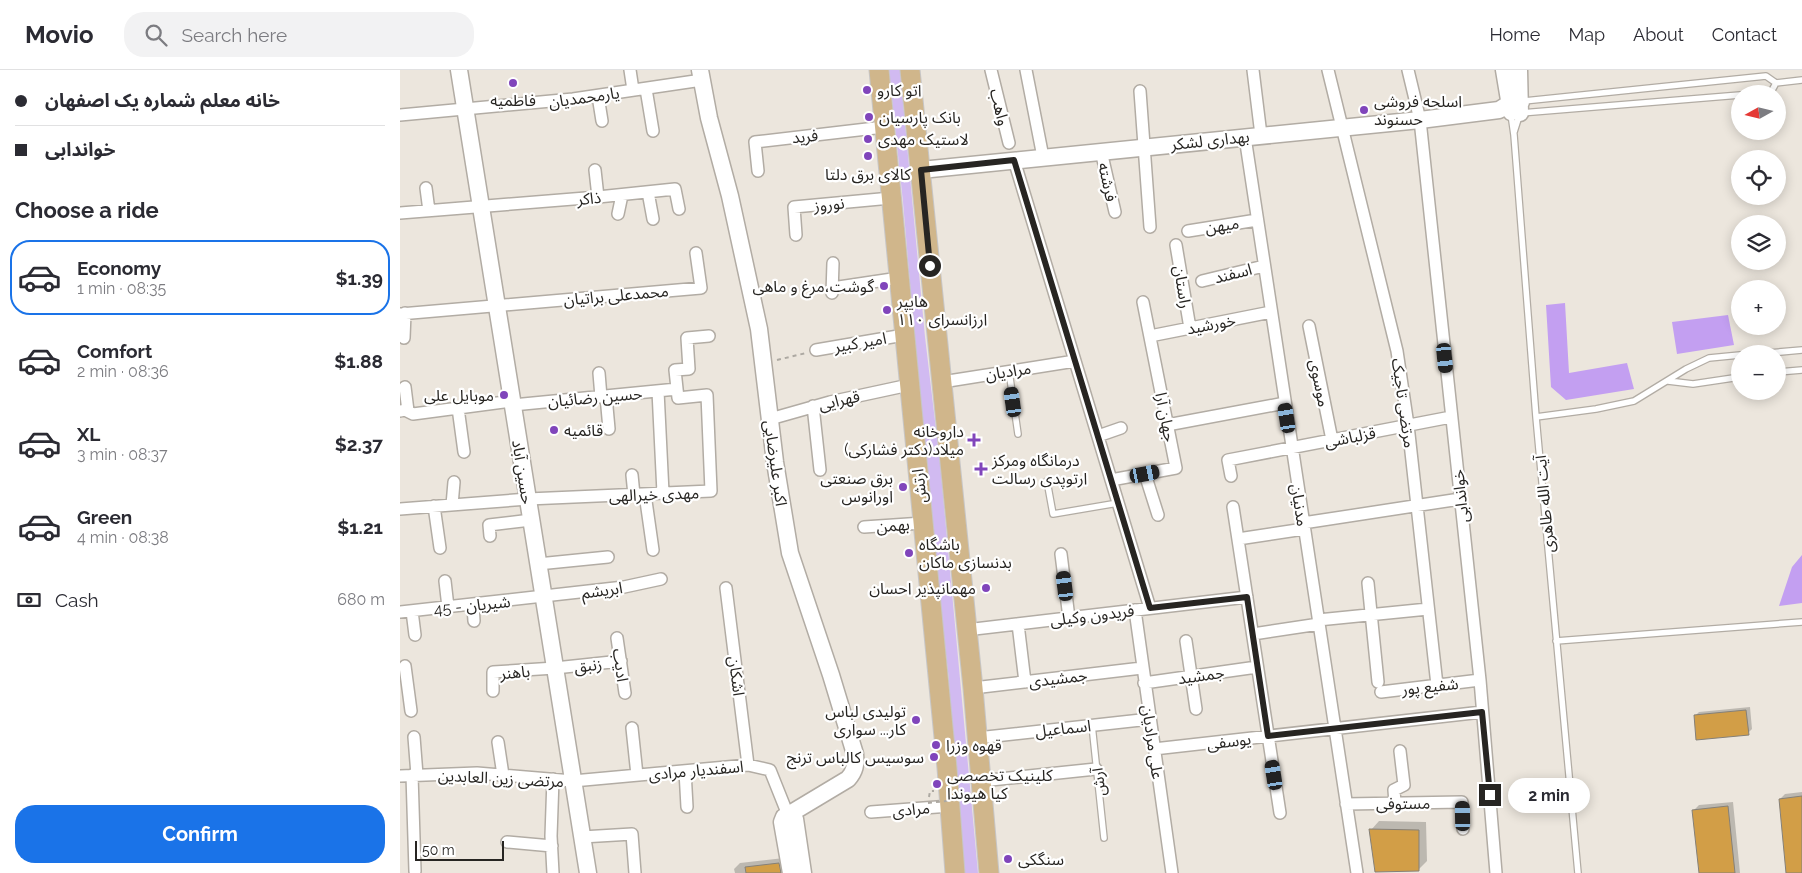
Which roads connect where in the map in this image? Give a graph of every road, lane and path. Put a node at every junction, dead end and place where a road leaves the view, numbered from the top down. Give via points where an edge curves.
1 (459, 70) edge
2 (630, 70) edge
3 (879, 70) edge
4 (910, 70) edge
5 (991, 70) edge
6 (1026, 70) edge
7 (1253, 70) edge
8 (1328, 70) edge
9 (1408, 70) edge
10 (1504, 70) edge
11 (1519, 70) edge
12 (701, 75) edge
13 (1802, 80) edge
14 (1776, 83) joint
15 (646, 89) junction
16 (633, 90) junction
17 (1140, 91) dead end
18 (598, 96) junction
19 (1731, 96) edge
20 (1512, 108) junction
21 (465, 110) junction
22 (400, 115) edge
23 (1420, 120) junction
24 (602, 121) dead end
25 (884, 127) junction
26 (1341, 128) junction
27 (653, 131) dead end
28 (1261, 135) junction
29 (1245, 137) junction
30 (1009, 143) dead end
31 (1144, 147) junction
32 (1101, 151) junction
33 (1043, 157) junction
34 (1014, 160) junction
35 (595, 170) dead end
36 (921, 170) junction
37 (758, 171) dead end
38 (426, 188) dead end
39 (648, 192) junction
40 (622, 194) junction
41 (598, 197) junction
42 (891, 198) junction
43 (481, 206) junction
44 (679, 209) dead end
45 (429, 211) junction
46 (1115, 212) dead end
47 (400, 213) edge
48 (618, 214) dead end
49 (653, 219) dead end
50 (1257, 220) junction
51 (1150, 227) dead end
52 (1188, 231) dead end
53 (796, 235) dead end
54 (1176, 245) dead end
55 (696, 253) dead end
56 (833, 263) dead end
57 (1264, 266) junction
58 (899, 278) junction
59 (1202, 281) dead end
60 (1143, 302) dead end
61 (497, 306) junction
62 (1271, 312) junction
63 (402, 313) edge
64 (1309, 326) dead end
65 (1190, 328) junction
66 (904, 335) junction
67 (709, 336) dead end
68 (1150, 336) junction
69 (404, 338) dead end
70 (816, 350) joint
71 (1802, 350) edge
72 (1786, 351) edge
73 (1731, 356) edge
74 (1075, 361) junction
75 (763, 363) junction
76 (1802, 370) edge
77 (1009, 371) junction
78 (1786, 371) edge
79 (599, 373) dead end
80 (1731, 378) edge
81 (1668, 381) junction
82 (942, 382) junction
83 (909, 385) junction
84 (405, 387) dead end
85 (677, 390) junction
86 (658, 391) junction
87 (604, 396) junction
88 (512, 403) junction
89 (1285, 403) junction
90 (814, 406) junction
91 (458, 408) junction
92 (404, 411) edge
93 (1452, 417) junction
94 (1536, 417) junction
95 (770, 419) junction
96 (1167, 425) junction
97 (1408, 425) junction
98 (1121, 428) dead end
99 (609, 429) dead end
100 (1018, 434) dead end
101 (1098, 436) junction
102 (1332, 440) junction
103 (1292, 448) junction
104 (464, 452) dead end
105 (820, 470) dead end
106 (1145, 474) junction
107 (632, 475) dead end
108 (1231, 476) dead end
109 (1111, 480) junction
110 (1047, 481) dead end
111 (454, 482) dead end
112 (663, 493) junction
113 (639, 494) junction
114 (528, 499) junction
115 (1460, 499) junction
116 (1118, 503) junction
117 (452, 505) junction
118 (1417, 505) junction
119 (434, 506) junction
120 (1233, 508) dead end
121 (400, 509) edge
122 (1158, 515) dead end
123 (531, 520) junction
124 (923, 523) junction
125 (1304, 526) junction
126 (864, 527) dead end
127 (490, 536) dead end
128 (1238, 539) junction
129 (440, 548) dead end
130 (653, 550) dead end
131 (1061, 554) dead end
132 (608, 557) dead end
133 (538, 564) junction
134 (661, 579) dead end
135 (445, 581) dead end
136 (1368, 583) dead end
137 (726, 588) dead end
138 (543, 597) junction
139 (1247, 597) junction
140 (472, 605) junction
141 (448, 607) junction
142 (1150, 608) junction
143 (1428, 609) junction
144 (1134, 610) junction
145 (406, 612) edge
146 (1371, 615) junction
147 (1069, 618) junction
148 (474, 621) dead end
149 (1318, 622) junction
150 (1802, 622) edge
151 (1018, 624) junction
152 (966, 630) junction
153 (1253, 634) junction
154 (415, 635) dead end
155 (617, 638) dead end
156 (1186, 641) dead end
157 (1556, 641) junction
158 (621, 661) junction
159 (405, 666) dead end
160 (1257, 667) junction
161 (555, 668) junction
162 (1142, 668) junction
163 (1190, 676) junction
164 (1480, 680) junction
165 (1025, 682) junction
166 (1144, 683) junction
167 (1437, 685) junction
168 (404, 686) edge
169 (973, 688) junction
170 (493, 691) dead end
171 (625, 693) dead end
172 (1196, 709) dead end
173 (411, 711) dead end
174 (1482, 712) junction
175 (1150, 719) junction
176 (1092, 725) junction
177 (632, 728) dead end
178 (1334, 729) junction
179 (1268, 736) junction
180 (414, 737) dead end
181 (976, 738) junction
182 (498, 742) dead end
183 (1154, 750) junction
184 (1400, 751) dead end
185 (748, 765) junction
186 (1096, 769) junction
187 (685, 771) junction
188 (410, 775) edge
189 (503, 775) junction
190 (637, 775) junction
191 (553, 779) junction
192 (573, 781) junction
193 (986, 788) junction
194 (928, 803) dead end
195 (1395, 803) junction
196 (1346, 804) junction
197 (687, 806) dead end
198 (950, 806) junction
199 (871, 812) dead end
200 (1280, 813) dead end
201 (788, 815) junction
202 (1463, 829) dead end
203 (582, 837) junction
204 (1104, 838) dead end
205 (507, 842) dead end
206 (552, 846) junction
207 (415, 871) dead end
208 (552, 873) edge
209 (588, 873) edge
210 (635, 873) edge
211 (791, 873) edge
212 (803, 873) edge
213 (955, 873) edge
214 (990, 873) edge
215 (1172, 873) edge
216 (1357, 873) edge
217 (1496, 873) edge
218 (1578, 873) edge

1 - 21 street, حسین آباد
2 - 16 street
3 - 25 main road, ارتش
4 - 36 main road, ارتش
5 - 30 street, واهب
6 - 33 street
7 - 28 street
8 - 26 street, مرتضی تاجیک
9 - 23 street, خواندابی
10 - 20 street
11 - 20 street
12 - 15 street, یارمحمدیان
12 - 75 street, اکبر علیرضایی via 759,330
13 - 14 lane
14 - 20 lane via 1766,76
15 - 16 street, یارمحمدیان
15 - 27 street
16 - 18 street, یارمحمدیان
17 - 31 street
18 - 21 street, یارمحمدیان
18 - 24 street
19 - 20 lane
20 - 23 street, بهداری لشکر
20 - 94 lane, آیت الله طاهری
21 - 22 street, یارمحمدیان
21 - 43 street, حسین آباد
23 - 26 street, بهداری لشکر
23 - 93 street, خواندابی
25 - 37 street, فرید via 755,142
25 - 42 main road, ارتش
26 - 28 street, بهداری لشکر
26 - 97 street, مرتضی تاجیک via 1397,351
28 - 29 street, بهداری لشکر
29 - 31 street, بهداری لشکر
29 - 50 street, مدنیان
31 - 32 street, بهداری لشکر
31 - 51 street
32 - 33 street, بهداری لشکر
32 - 46 street, فرشته
33 - 34 street, بهداری لشکر
34 - 36 street, بهداری لشکر
34 - 74 street
35 - 41 street
36 - 82 main road, ارتش
38 - 45 street
39 - 40 street, ذاکر
39 - 44 street, ذاکر via 675,189
39 - 49 street
40 - 41 street, ذاکر
40 - 48 street
41 - 43 street, ذاکر
42 - 53 street, نوروز via 794,207
42 - 58 main road, ارتش
43 - 45 street, ذاکر
43 - 61 street, حسین آباد
45 - 47 street, ذاکر
50 - 52 street, میهن
50 - 57 street, مدنیان
54 - 65 street, راستان
55 - 61 street, محمدعلی براتیان via 701,288
56 - 58 street via 832,291
57 - 59 street, اسفند
57 - 62 street, مدنیان
58 - 66 main road, ارتش
60 - 68 street, جهان آرا
61 - 63 street
61 - 88 street, حسین آباد
62 - 65 street, خورشید
62 - 89 street, مدنیان
63 - 69 street
64 - 102 street, موسوی
65 - 68 street, خورشید
66 - 70 street, امیر کبیر
66 - 83 main road, ارتش
67 - 85 street via 687,338 689,369 675,370
68 - 96 street, جهان آرا
70 - 75 path
71 - 72 lane
73 - 81 lane via 1709,358 1686,368
74 - 77 street, مرادیان
74 - 101 street
75 - 95 street, اکبر علیرضایی
76 - 78 lane
77 - 82 street, مرادیان
77 - 100 lane
79 - 87 street
80 - 81 lane via 1693,384
81 - 94 lane via 1634,401
82 - 152 main road, ارتش
83 - 90 street, قهرایی
83 - 124 main road, ارتش
84 - 92 street
85 - 86 street, حسین رضائیان
85 - 112 street, مهدی خیرالهی via 678,398 707,395 711,491
86 - 87 street, حسین رضائیان
86 - 112 street
87 - 88 street, حسین رضائیان
87 - 99 street
88 - 91 street, حسین رضائیان
88 - 114 street, حسین آباد
89 - 96 street
89 - 103 street, مدنیان
90 - 95 street, قهرایی
90 - 105 street
91 - 92 street, حسین رضائیان via 413,414
91 - 104 street
93 - 97 street, قزلباشی
93 - 115 street, خواندابی
94 - 157 lane, آیت الله طاهری
95 - 201 street, اکبر علیرضایی via 790,553 831,675 856,764 848,779
96 - 106 street, جهان آرا via 1176,468
97 - 102 street, قزلباشی
97 - 118 street, مرتضی تاجیک
98 - 101 street
101 - 109 street
102 - 103 street, قزلباشی
103 - 108 street, قزلباشی via 1228,460
103 - 125 street, مدنیان
106 - 109 street, جهان آرا
106 - 122 street
107 - 113 street
109 - 116 street
110 - 116 lane via 1053,514
111 - 117 street
112 - 113 street, مهدی خیرالهی
113 - 114 street, مهدی خیرالهی
113 - 130 street
114 - 117 street, مهدی خیرالهی
114 - 123 street, حسین آباد
115 - 118 street
115 - 164 street, خواندابی
116 - 142 street
117 - 119 street, مهدی خیرالهی
118 - 125 street
118 - 143 street, مرتضی تاجیک
119 - 121 street, مهدی خیرالهی
119 - 129 street
120 - 128 street
123 - 127 street via 489,525
123 - 133 street, حسین آباد
124 - 126 street, بهمن
124 - 198 main road, ارتش
125 - 128 street
125 - 149 street, مدنیان
128 - 139 street
131 - 147 street
132 - 133 street
133 - 138 street, حسین آباد
134 - 138 street, ابریشم
135 - 141 street
136 - 146 street
137 - 185 street, اشکان
138 - 140 street, شیریان - 45
138 - 161 street, حسین آباد
139 - 142 street, فریدون وکیلی
139 - 153 street
140 - 141 street, شیریان - 45
140 - 148 street
141 - 145 street, شیریان - 45
142 - 144 street, فریدون وکیلی
143 - 146 street
143 - 167 street, مرتضی تاجیک
144 - 147 street, فریدون وکیلی
144 - 162 street, علی مرادیان
145 - 154 street
146 - 149 street
146 - 167 street, شفیع پور via 1379,687
147 - 151 street, فریدون وکیلی
149 - 153 street
149 - 178 street, مدنیان
150 - 157 lane
151 - 152 street, فریدون وکیلی
151 - 165 street
152 - 169 main road, ارتش
153 - 160 street
155 - 158 street, ادیب
156 - 163 street
157 - 218 lane, آیت الله طاهری
158 - 161 street, زنبق
158 - 171 street, ادیب
159 - 168 street
160 - 163 street, جمشید
160 - 179 street
161 - 170 street, باهنر via 493,672
161 - 192 street, حسین آباد
162 - 165 street, جمشیدی
162 - 166 street, علی مرادیان
163 - 166 street, جمشید
163 - 172 street
164 - 167 street, شفیع پور
164 - 174 street, خواندابی
165 - 169 street, جمشیدی
166 - 175 street, علی مرادیان
168 - 173 street
169 - 181 main road, ارتش
174 - 178 street, یوسفی
174 - 217 street, خواندابی
175 - 176 street, اسماعیل
175 - 183 street, علی مرادیان
176 - 181 street, اسماعیل
176 - 186 lane, آرش
177 - 190 street
178 - 179 street, یوسفی
178 - 196 street, مدنیان
179 - 183 street, یوسفی
179 - 200 street
180 - 188 street
181 - 193 main road, ارتش
182 - 189 street
183 - 215 street, علی مرادیان
184 - 195 street via 1404,785 1394,790
185 - 187 street, اسفندیار مرادی
185 - 201 street, اسفندیار مرادی via 770,770
186 - 193 street
186 - 204 lane, آرش
187 - 190 street, اسفندیار مرادی
187 - 197 street
188 - 189 street, مرتضی زین العابدین
188 - 207 street
189 - 191 street, مرتضی زین العابدین
190 - 192 street, اسفندیار مرادی
191 - 192 street, مرتضی زین العابدین
191 - 206 street
192 - 203 street, حسین آباد
193 - 194 path, bridge
193 - 214 main road, ارتش
195 - 196 street, مستوفی
195 - 202 street, مستوفی via 1462,802
196 - 216 street, مدنیان
198 - 199 street, مرادی
198 - 213 main road, ارتش
201 - 211 street via 782,822
201 - 212 street, اسفندیار مرادی via 795,819
203 - 209 street, حسین آباد
203 - 210 street via 632,834
205 - 206 street
206 - 208 street

